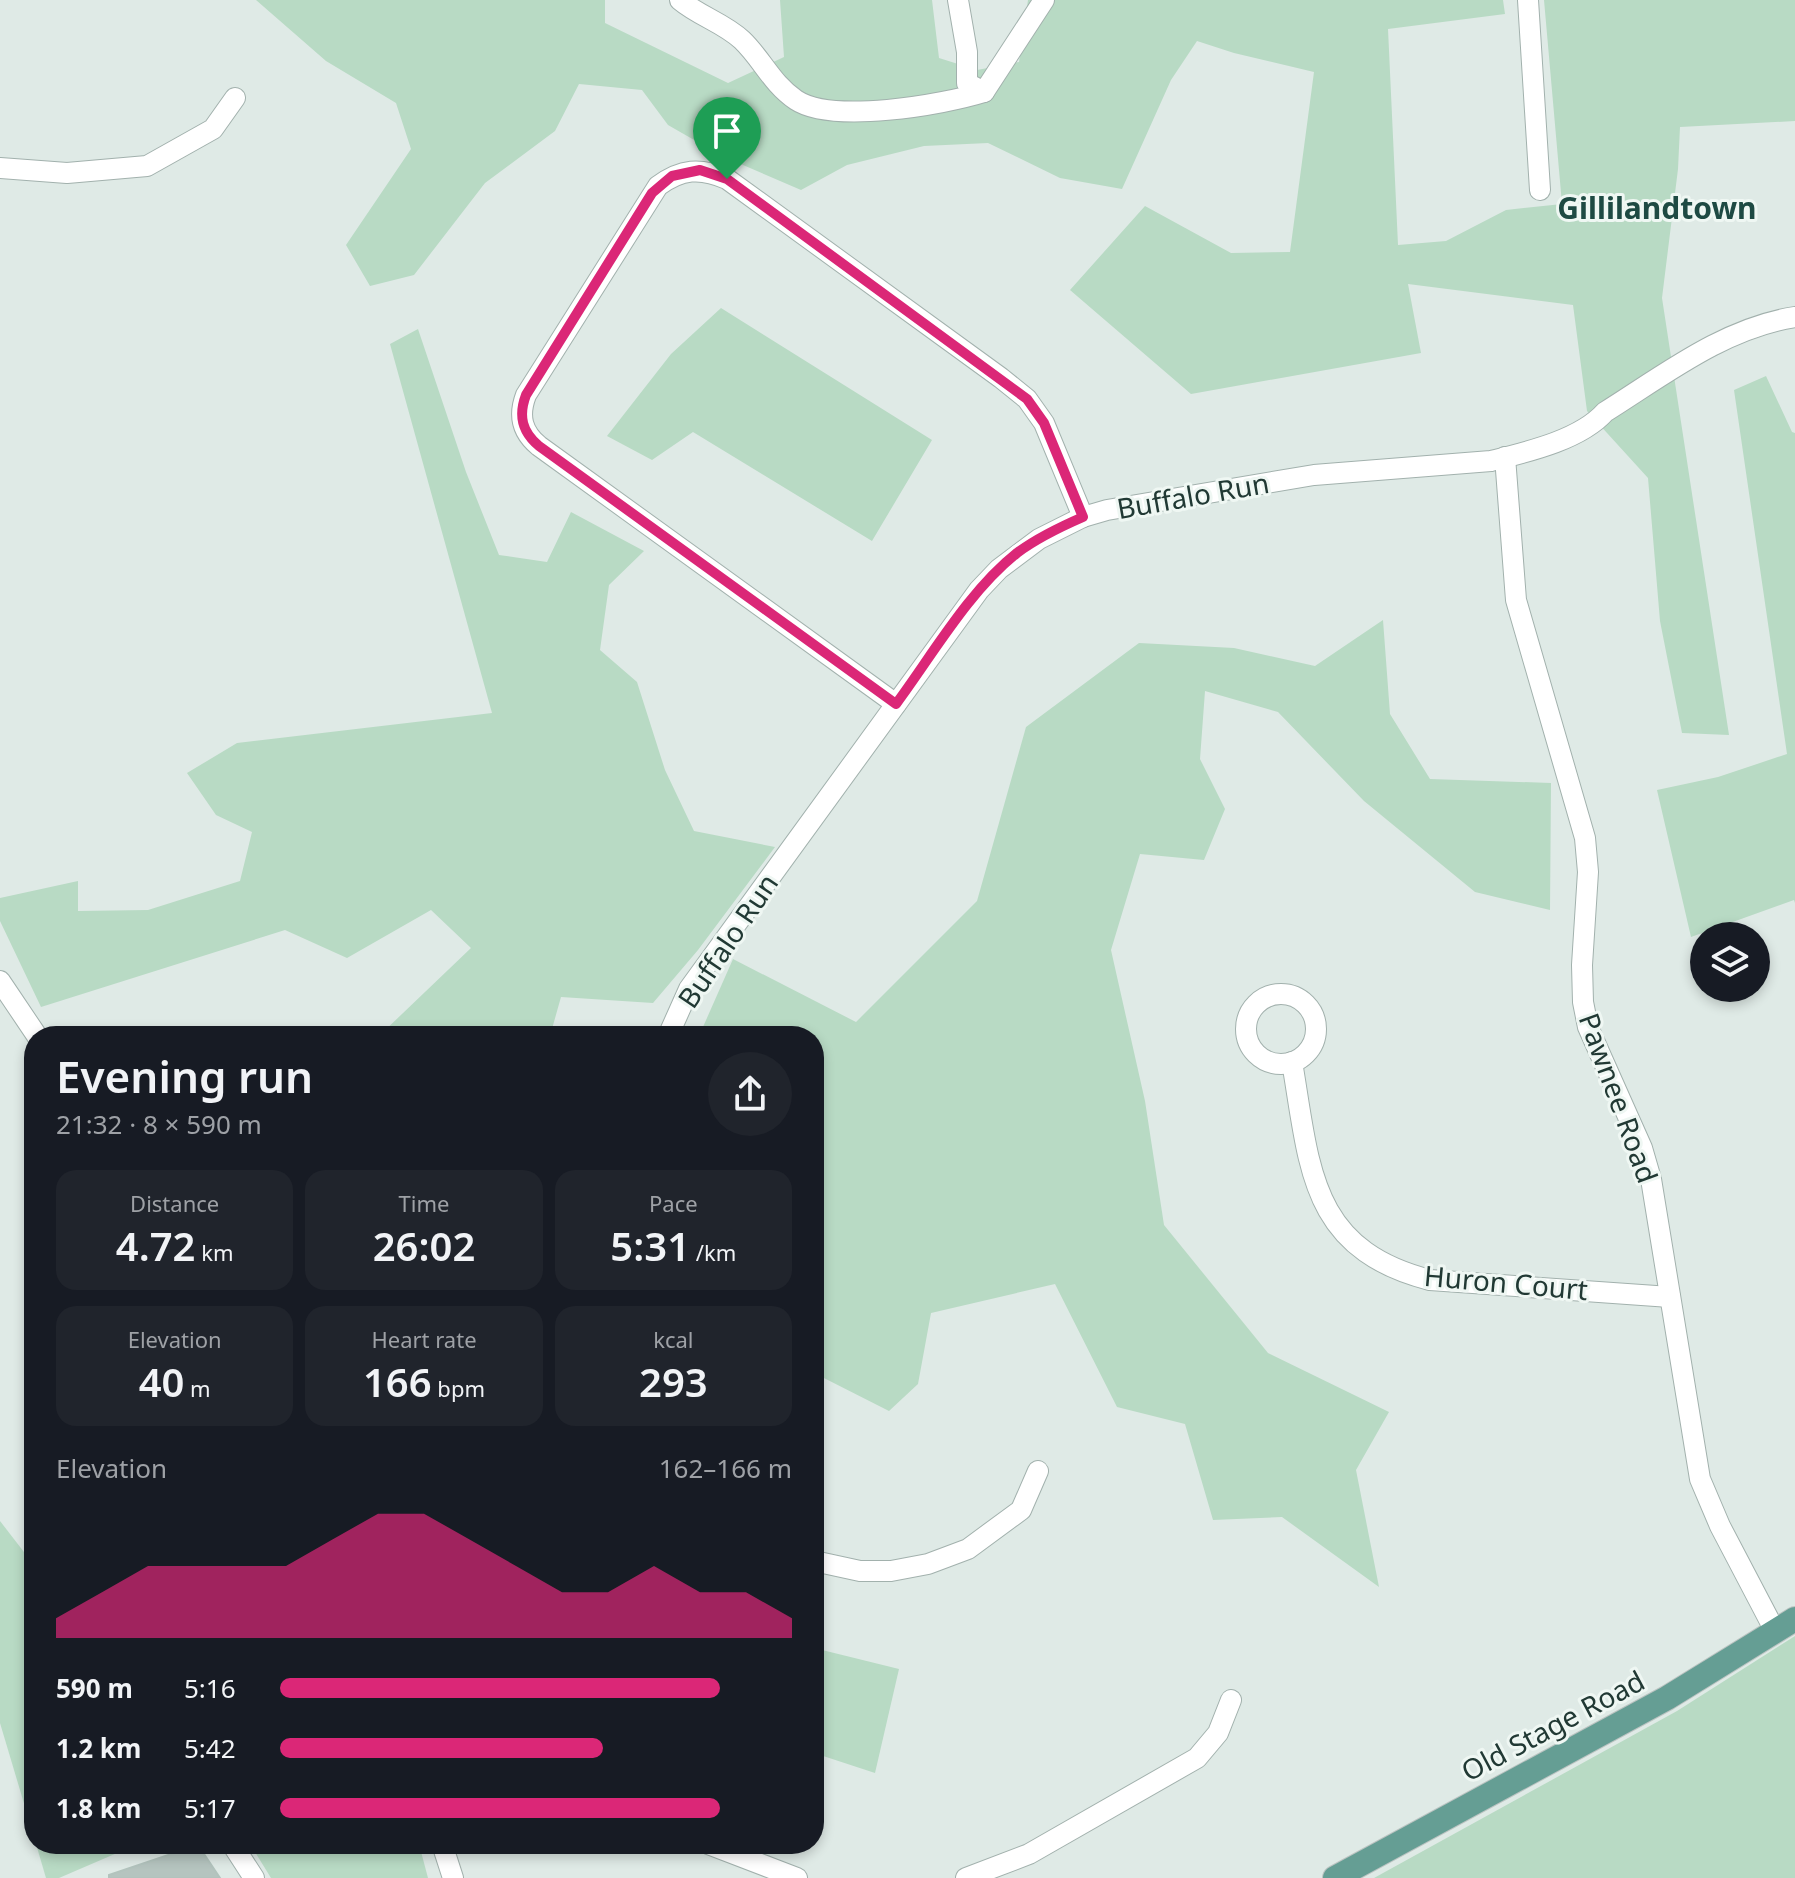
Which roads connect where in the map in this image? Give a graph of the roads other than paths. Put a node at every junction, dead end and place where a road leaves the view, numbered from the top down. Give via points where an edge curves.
1 (680, 0) edge
2 (958, 0) edge
3 (1044, 0) edge
4 (1528, 0) edge
5 (984, 92) junction
6 (235, 98) dead end
7 (0, 168) edge
8 (1540, 190) dead end
9 (1795, 317) edge
10 (1505, 457) junction
11 (1083, 517) junction
12 (896, 704) junction
13 (0, 981) edge
14 (30, 1026) edge
15 (672, 1026) edge
16 (1292, 1062) dead end
17 (1670, 1297) junction
18 (1038, 1471) dead end
19 (824, 1563) edge
20 (1785, 1625) edge
21 (1231, 1700) dead end
22 (238, 1854) edge
23 (445, 1854) edge
24 (734, 1854) edge
25 (254, 1878) edge
26 (453, 1878) edge
27 (797, 1878) edge
28 (966, 1878) edge
29 (1335, 1878) edge

1 - 5 street via 742,39 797,101 828,112 944,102
2 - 5 street via 967,83
3 - 5 street
4 - 8 street
6 - 7 street via 213,129 147,166 67,173
9 - 10 street, Buffalo Run via 1707,348 1595,422 1552,444
10 - 11 street, Buffalo Run via 1314,475
10 - 17 street, Pawnee Road via 1516,600 1585,838 1583,1002 1588,1027 1642,1148
11 - 12 street, Buffalo Run via 1039,539 999,569
11 - 12 street via 1044,423 1027,399 1001,378 727,179 691,171 658,186 526,395 524,429 539,446
12 - 15 street, Buffalo Run via 689,989
13 - 14 street
16 - 17 street, Huron Court via 1318,1192 1341,1230 1374,1259 1430,1280
17 - 20 street, Pawnee Road via 1700,1479 1720,1526
18 - 19 street via 1021,1510 968,1549 891,1571
20 - 29 main road, Old Stage Road via 1667,1698
21 - 28 street via 1218,1733 1197,1758 1029,1854
22 - 25 street
23 - 26 street
24 - 27 street

